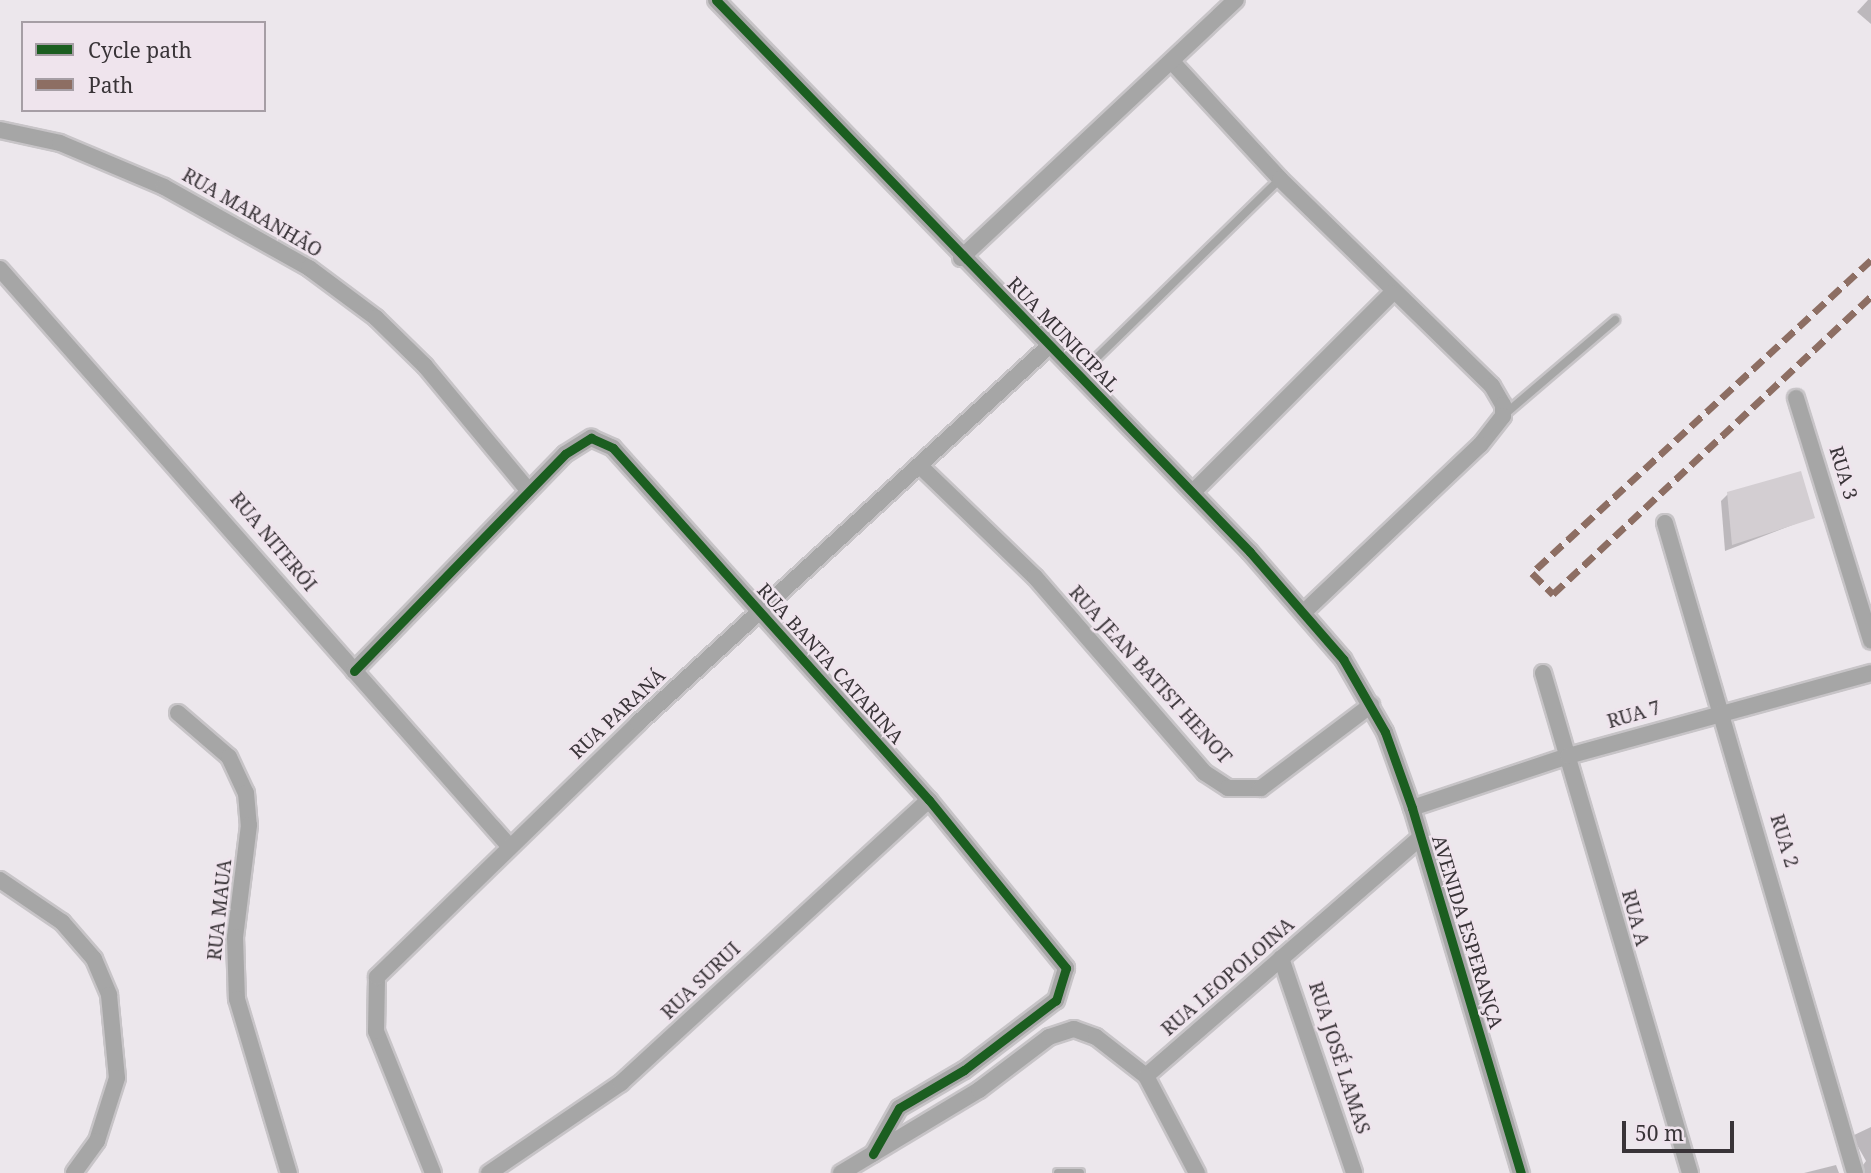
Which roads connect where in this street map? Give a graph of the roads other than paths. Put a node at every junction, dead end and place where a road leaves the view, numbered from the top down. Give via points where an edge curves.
1 (1237, 0) edge
2 (718, 1) edge
3 (1174, 64) junction
4 (0, 130) edge
5 (1280, 179) junction
6 (961, 258) junction
7 (0, 269) edge
8 (1392, 293) junction
9 (1615, 320) dead end
10 (1048, 347) junction
11 (1078, 376) junction
12 (1796, 398) dead end
13 (1503, 416) junction
14 (920, 466) junction
15 (528, 490) junction
16 (1193, 492) junction
17 (1665, 523) dead end
18 (1304, 612) junction
19 (760, 613) junction
20 (1871, 641) edge
21 (354, 671) junction
22 (1543, 673) dead end
23 (1871, 673) edge
24 (1371, 705) junction
25 (1722, 712) junction
26 (178, 713) dead end
27 (1568, 756) junction
28 (929, 800) junction
29 (1412, 808) junction
30 (1420, 838) junction
31 (509, 846) junction
32 (0, 880) edge
33 (1281, 958) junction
34 (1146, 1076) junction
35 (873, 1154) junction
36 (74, 1173) edge
37 (289, 1173) edge
38 (433, 1173) edge
39 (489, 1173) edge
40 (841, 1173) edge
41 (1058, 1173) edge
42 (1080, 1173) edge
43 (1197, 1173) edge
44 (1354, 1173) edge
45 (1521, 1173) edge
46 (1690, 1173) edge
47 (1855, 1173) edge

1 - 3 street
2 - 6 street, RUA MUNICIPAL via 810,90
3 - 5 street
3 - 6 street
4 - 15 street, RUA MARANHÃO via 73,148 164,187 309,268 376,318 425,366
5 - 8 street
5 - 11 lane
6 - 10 street, RUA MUNICIPAL
7 - 21 street, RUA NITERÓI
8 - 13 street via 1492,386
8 - 16 street
9 - 13 lane
10 - 11 street, RUA MUNICIPAL
10 - 14 street, RUA PARANÁ
11 - 16 street, RUA MUNICIPAL
12 - 20 street, RUA 3
13 - 18 street via 1389,536
14 - 19 street, RUA PARANÁ
14 - 24 street, RUA JEAN BATIST HENOT via 1035,578 1205,773 1228,788 1261,788
15 - 19 street, RUA BANTA CATARINA via 586,439 606,442
15 - 21 street, RUA BANTA CATARINA
16 - 18 street, RUA MUNICIPAL
17 - 25 street, RUA 2
18 - 24 street, RUA MUNICIPAL
19 - 28 street, RUA BANTA CATARINA
19 - 31 street, RUA PARANÁ
21 - 31 street, RUA NITERÓI
22 - 27 street, RUA A
23 - 25 street, RUA 7
24 - 29 street, AVENIDA ESPERANÇA
25 - 27 street, RUA 7
25 - 47 street, RUA 2
26 - 37 street, RUA MAUA via 229,757 246,793 249,825 235,937 237,999
27 - 29 street, RUA 7
27 - 46 street, RUA A
28 - 35 street, RUA BANTA CATARINA via 1060,955 1068,979 1031,1022 899,1108
28 - 39 street, RUA SURUI via 621,1083
29 - 30 street, AVENIDA ESPERANÇA
30 - 33 street, RUA LEOPOLOINA
30 - 45 street, AVENIDA ESPERANÇA
31 - 38 street, RUA PARANÁ via 374,983 372,1014 384,1056
32 - 36 street via 62,922 94,959 109,995 117,1078 97,1141
33 - 34 street, RUA LEOPOLOINA
33 - 44 street, RUA JOSÉ LAMAS
34 - 35 street via 1096,1037 1059,1032
34 - 43 street
35 - 40 street
41 - 42 lane

